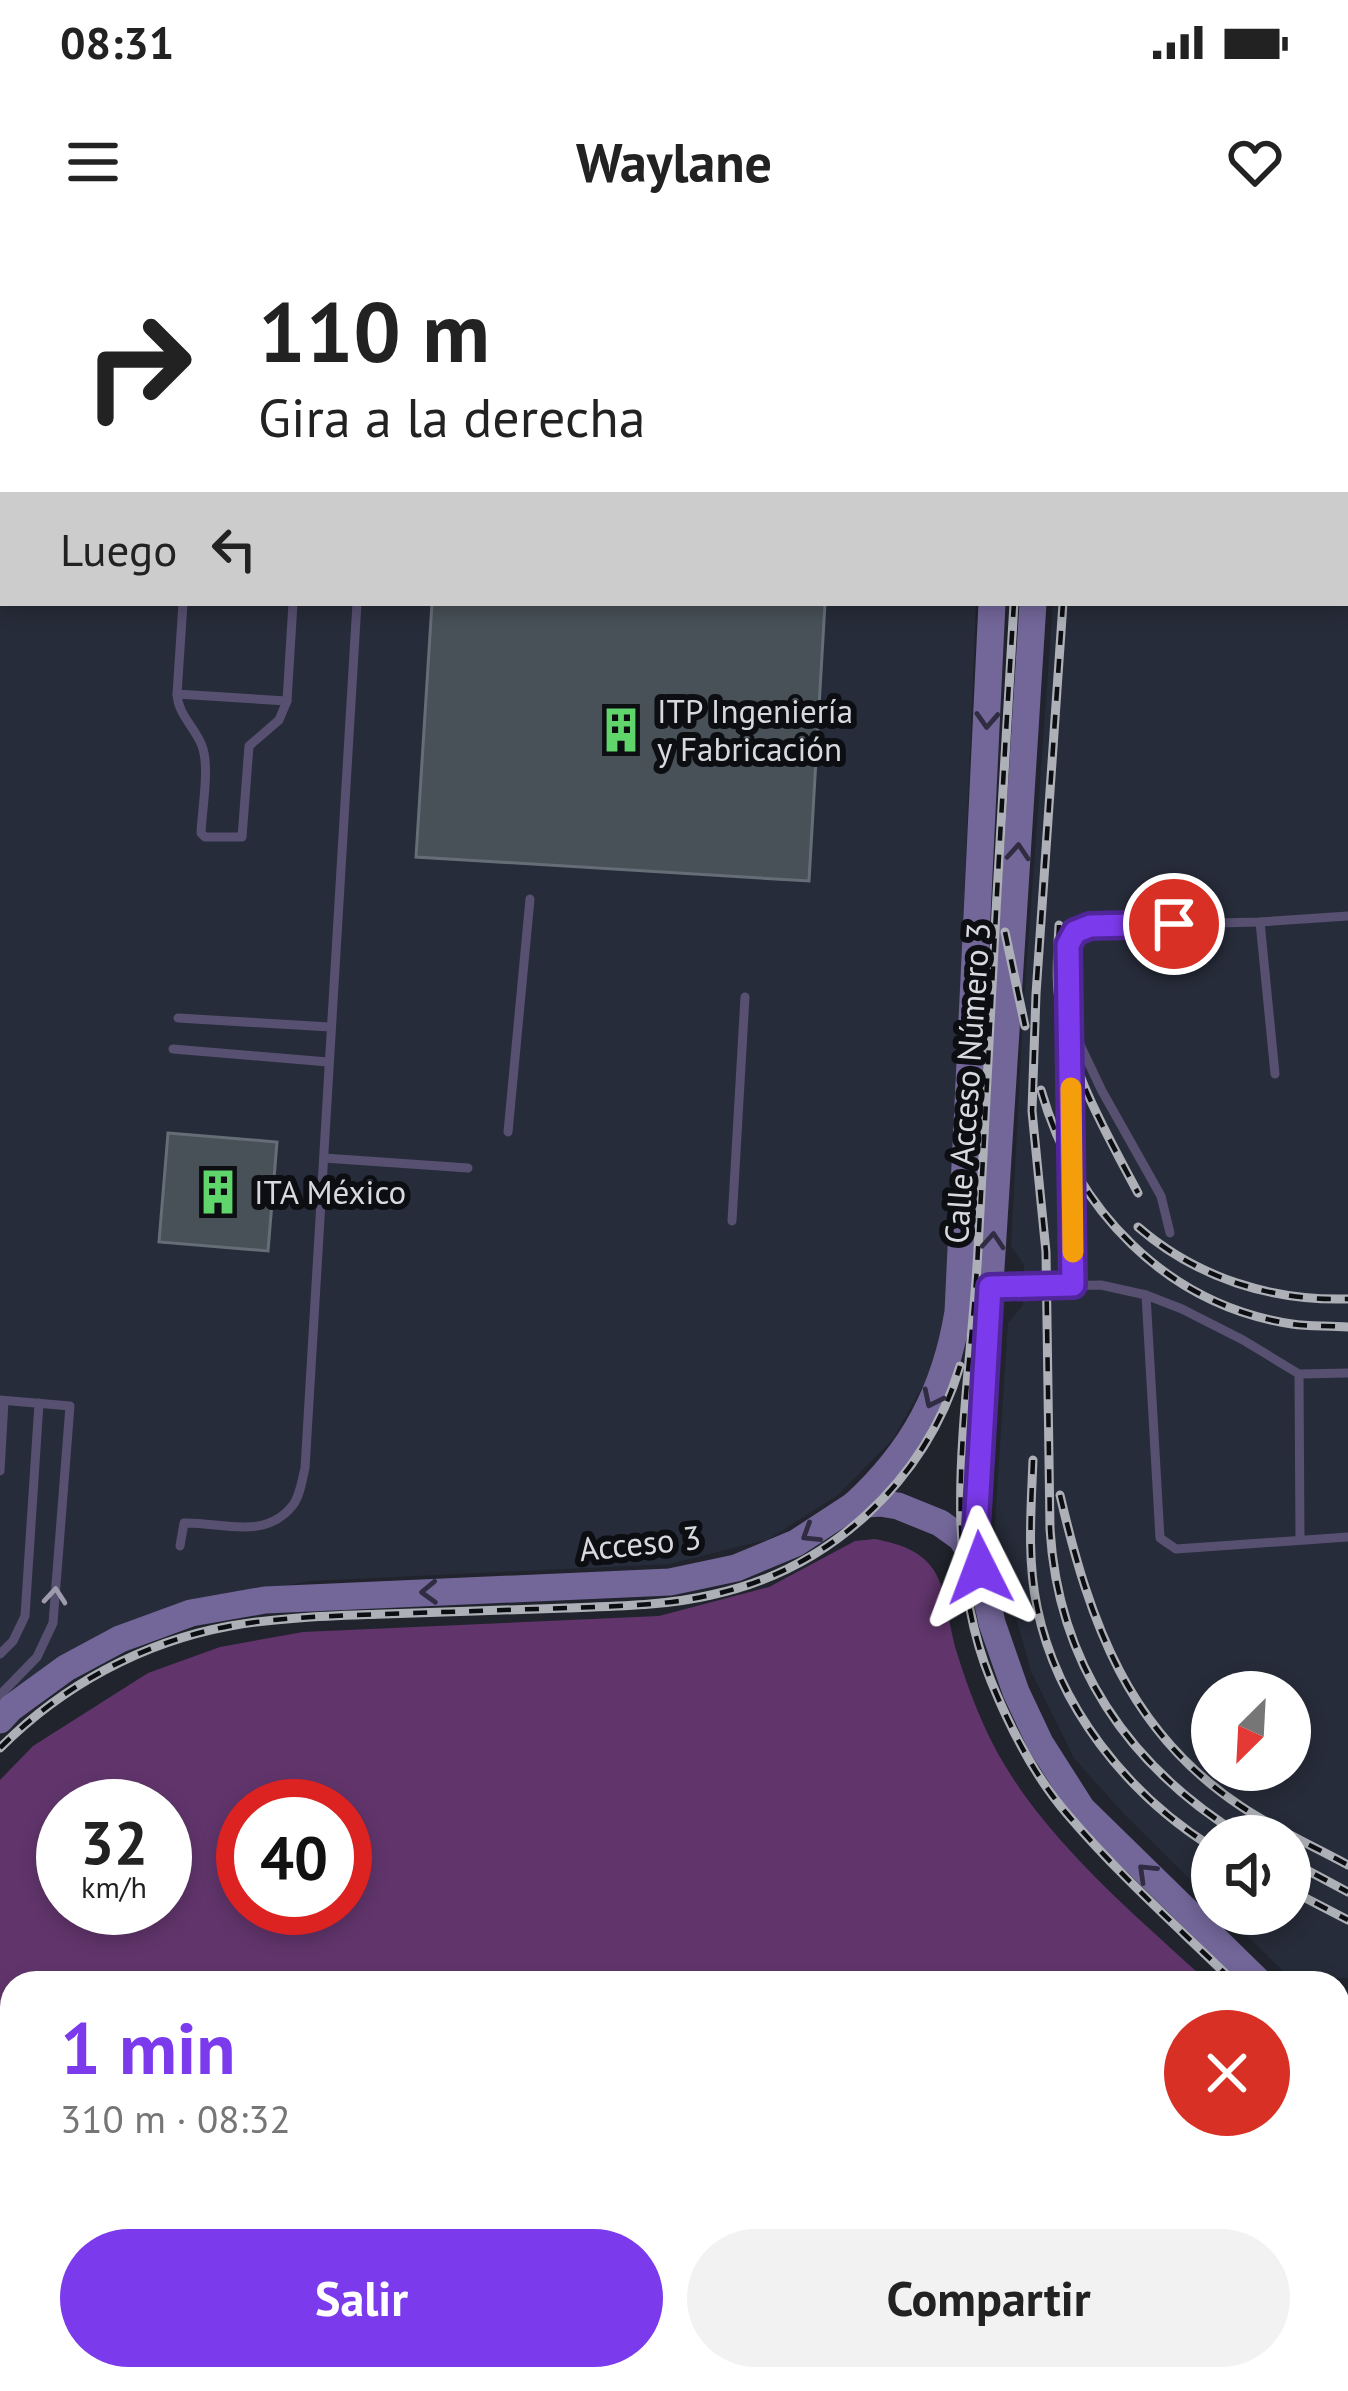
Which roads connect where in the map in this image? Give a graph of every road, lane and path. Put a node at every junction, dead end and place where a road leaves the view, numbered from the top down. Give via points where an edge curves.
1 (183, 606) edge
2 (293, 606) edge
3 (357, 606) edge
4 (992, 606) edge
5 (1033, 606) edge
6 (177, 694) junction
7 (287, 701) junction
8 (530, 899) dead end
9 (1348, 916) edge
10 (1260, 922) junction
11 (745, 997) dead end
12 (178, 1018) dead end
13 (1070, 1024) junction
14 (330, 1028) junction
15 (173, 1048) dead end
16 (328, 1062) junction
17 (1275, 1075) dead end
18 (508, 1132) dead end
19 (324, 1158) junction
20 (468, 1168) dead end
21 (732, 1222) dead end
22 (1170, 1233) dead end
23 (1073, 1285) junction
24 (990, 1287) junction
25 (1147, 1295) junction
26 (1348, 1373) edge
27 (1298, 1374) junction
28 (2, 1401) edge
29 (39, 1403) junction
30 (0, 1452) edge
31 (0, 1472) edge
32 (854, 1505) junction
33 (1348, 1537) edge
34 (1300, 1540) junction
35 (179, 1546) dead end
36 (980, 1568) junction
37 (0, 1654) edge
38 (0, 1695) edge
39 (0, 1720) edge
40 (1248, 1971) edge

1 - 6 lane
2 - 7 lane
3 - 14 lane
4 -> 32 street, Calle Acceso Número 3 via 958,1312 931,1405 907,1448
24 -> 5 street, Calle Acceso Número 3
6 - 7 lane
6 - 7 lane via 202,745 205,837 242,837 249,746 279,720
8 - 18 lane
9 - 10 lane
10 - 13 lane via 1075,932 1068,945
10 - 17 lane
11 - 21 lane
12 - 14 lane
13 - 22 lane via 1161,1196
13 - 23 lane
14 - 16 lane
15 - 16 lane
16 - 19 lane
19 - 20 lane
19 - 35 lane via 305,1468 296,1503 271,1524 184,1523
23 - 24 lane
23 - 25 lane
24 - 36 street, Calle Acceso Número 3
25 - 27 lane
25 - 34 lane via 1160,1538 1176,1549
26 - 27 lane
27 - 34 lane
28 - 29 lane
28 - 30 lane
29 - 37 lane via 25,1616
38 -> 29 lane via 38,1657 52,1623 70,1406
30 - 31 lane
32 - 36 street via 898,1506 940,1522
32 -> 39 street, Acceso 3 via 776,1552 670,1582 265,1600 191,1613 66,1668
33 - 34 lane
40 -> 36 street via 1082,1809 1016,1692

